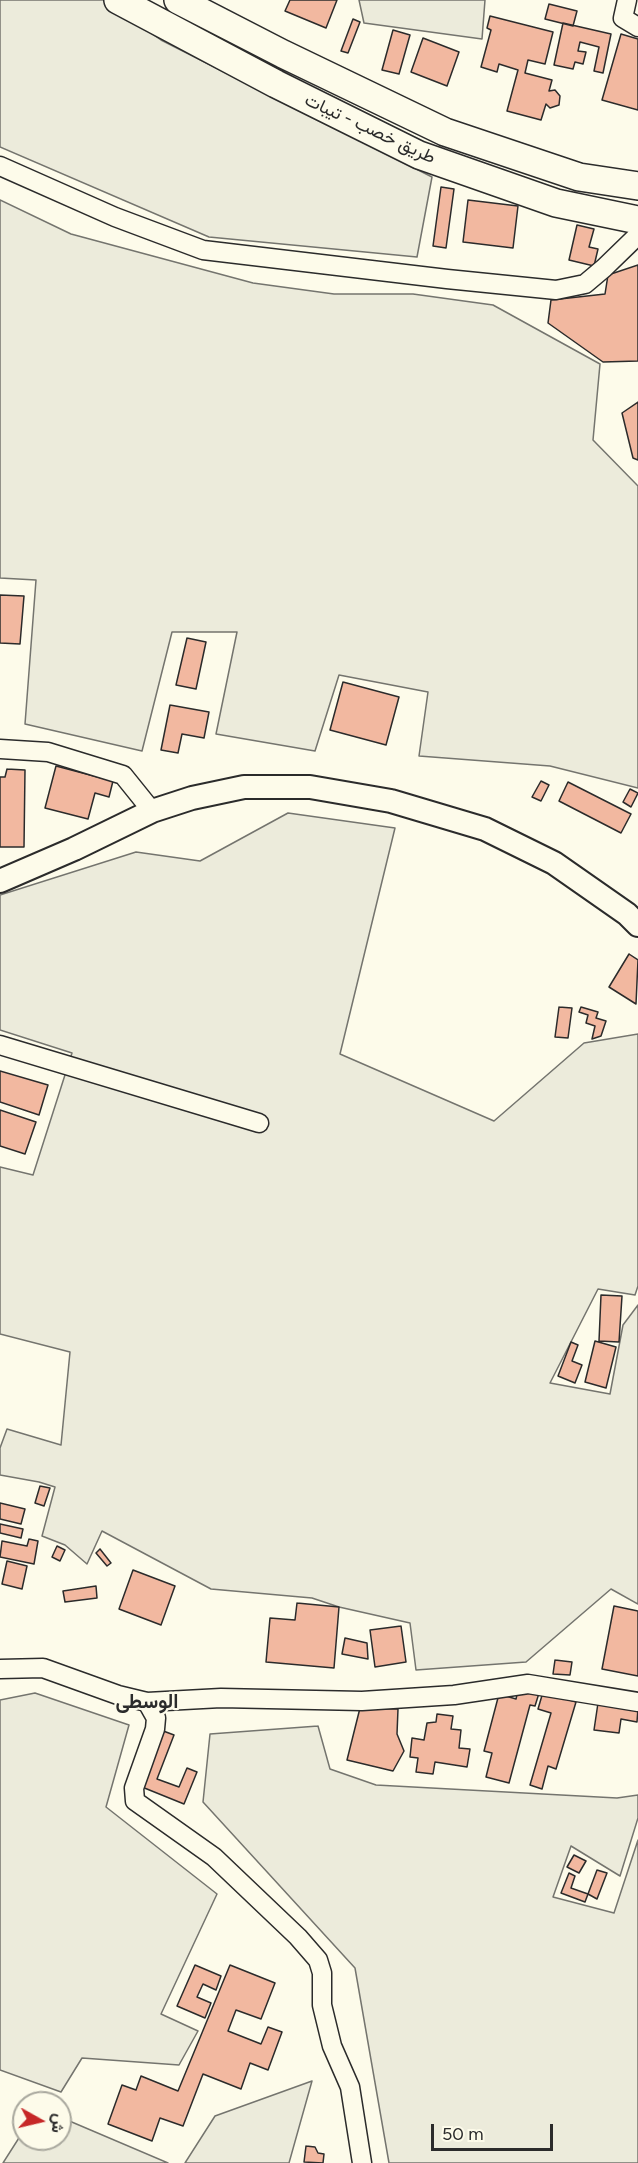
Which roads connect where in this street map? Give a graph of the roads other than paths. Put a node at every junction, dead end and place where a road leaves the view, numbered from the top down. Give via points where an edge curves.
1 (118, 0) edge
2 (178, 0) edge
3 (627, 0) edge
4 (638, 27) edge
5 (0, 166) edge
6 (638, 186) edge
7 (638, 220) edge
8 (638, 235) edge
9 (0, 749) edge
10 (152, 811) junction
11 (0, 881) edge
12 (638, 925) edge
13 (0, 1045) edge
14 (259, 1123) dead end
15 (0, 1670) edge
16 (147, 1702) junction
17 (638, 1702) edge
18 (362, 2163) edge

1 - 7 highway, طريق خصب - تيبات via 419,155 556,203
2 - 6 highway, طريق خصب - تيبات via 445,132 579,177
3 - 4 street via 623,18
5 - 8 street via 115,217 203,250 447,279 556,290 585,284
9 - 10 street via 48,752 123,776
10 - 11 main road
10 - 12 main road via 244,786 310,787 391,801 485,828 554,863
13 - 14 street
15 - 16 street via 44,1668
16 - 17 street via 221,1698 362,1701 454,1695 528,1684
16 - 18 street via 156,1718 155,1729 134,1788 135,1801 214,1857 318,1960 322,2005 332,2046 350,2087

